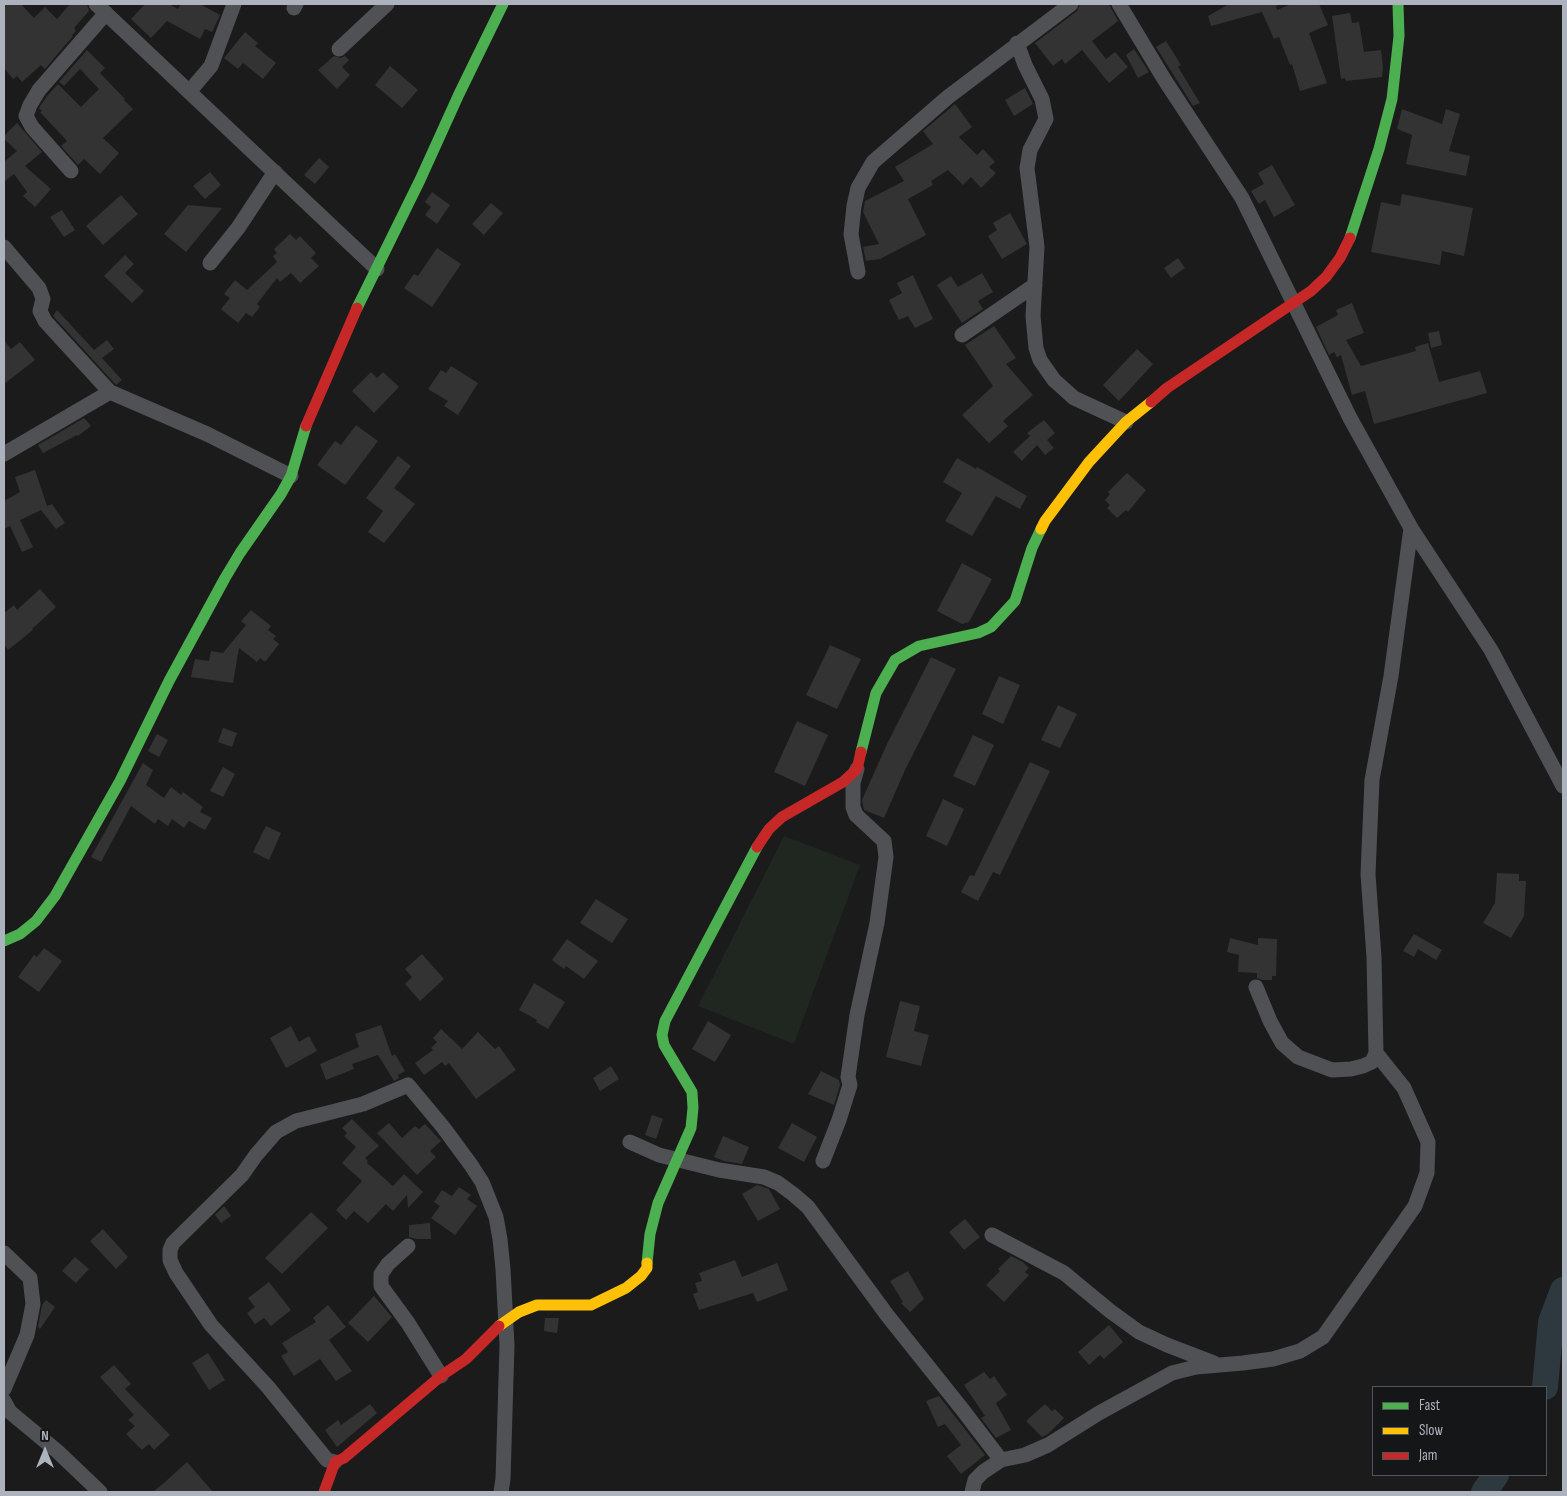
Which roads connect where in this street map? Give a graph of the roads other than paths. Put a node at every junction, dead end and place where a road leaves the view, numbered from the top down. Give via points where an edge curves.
1 (234, 4) edge
2 (387, 4) edge
3 (502, 4) edge
4 (1071, 4) edge
5 (1119, 4) edge
6 (1398, 4) edge
7 (101, 8) edge
8 (1017, 43) junction
9 (339, 50) dead end
10 (189, 92) junction
11 (70, 171) dead end
12 (274, 172) junction
13 (4, 248) edge
14 (210, 263) dead end
15 (376, 269) junction
16 (858, 272) dead end
17 (1035, 285) junction
18 (1293, 303) junction
19 (962, 335) dead end
20 (110, 392) junction
21 (1126, 422) junction
22 (4, 454) edge
23 (291, 476) junction
24 (1411, 528) junction
25 (1557, 757) edge
26 (856, 769) junction
27 (1563, 786) edge
28 (4, 942) edge
29 (1256, 987) dead end
30 (1376, 1053) junction
31 (630, 1142) dead end
32 (676, 1159) junction
33 (823, 1161) dead end
34 (992, 1235) dead end
35 (408, 1246) dead end
36 (4, 1253) edge
37 (506, 1321) junction
38 (1220, 1365) junction
39 (441, 1376) junction
40 (4, 1390) edge
41 (4, 1401) edge
42 (1001, 1460) junction
43 (335, 1462) junction
44 (100, 1492) edge
45 (324, 1492) edge
46 (501, 1492) edge
47 (972, 1492) edge

1 - 10 street via 211,66
2 - 9 street
3 - 15 street
4 - 8 street
5 - 18 street via 1242,198
6 - 18 street via 1399,36 1392,100 1352,234 1326,277
7 - 10 street
7 - 11 street via 39,90 26,116
8 - 16 street via 873,162 858,188 854,206 851,234
8 - 17 street via 1042,99 1046,119 1027,158 1036,247
10 - 12 street
12 - 14 street via 238,228
12 - 15 street
13 - 20 street via 39,288 42,299 40,311 45,321
15 - 23 street via 307,422
17 - 19 street
17 - 21 street via 1033,332 1040,360 1054,380 1074,398
18 - 21 street via 1168,388
18 - 24 street via 1350,418
20 - 22 street
20 - 23 street via 207,434
21 - 26 street via 1089,462 1045,521 1032,548 1015,600 1003,615 978,633 919,646 895,660 876,693
23 - 28 street via 224,578 115,789 55,896 36,921
24 - 25 street
24 - 30 street via 1372,780 1368,874
25 - 27 street
26 - 32 street via 843,782 782,817 769,829 665,1021 664,1045 692,1092 691,1128
26 - 33 street via 853,783 856,815 884,841 886,857 877,923 857,1015 848,1077 850,1085
29 - 30 street via 1282,1043 1298,1057 1332,1070 1363,1066 1372,1062
30 - 38 street via 1404,1088 1428,1142 1427,1173 1415,1206 1323,1337 1300,1351 1273,1359
31 - 32 street
32 - 37 street via 658,1203 650,1234 647,1268 641,1276 626,1288 591,1305 537,1305
32 - 42 street via 764,1177 808,1207 887,1315
34 - 38 street via 1064,1273 1139,1332
35 - 39 street via 381,1274 381,1286
36 - 40 street via 30,1278 33,1304 27,1335
37 - 39 street via 466,1359
37 - 43 street via 500,1239 496,1216 482,1182 408,1085 363,1104 296,1122 276,1132 242,1175 173,1242 170,1260 211,1325 268,1387 327,1460
37 - 46 street
38 - 42 street via 1172,1373 1048,1445 1025,1455
39 - 43 street via 344,1458
41 - 44 street via 10,1412 51,1445
42 - 47 street via 975,1480
43 - 45 street

